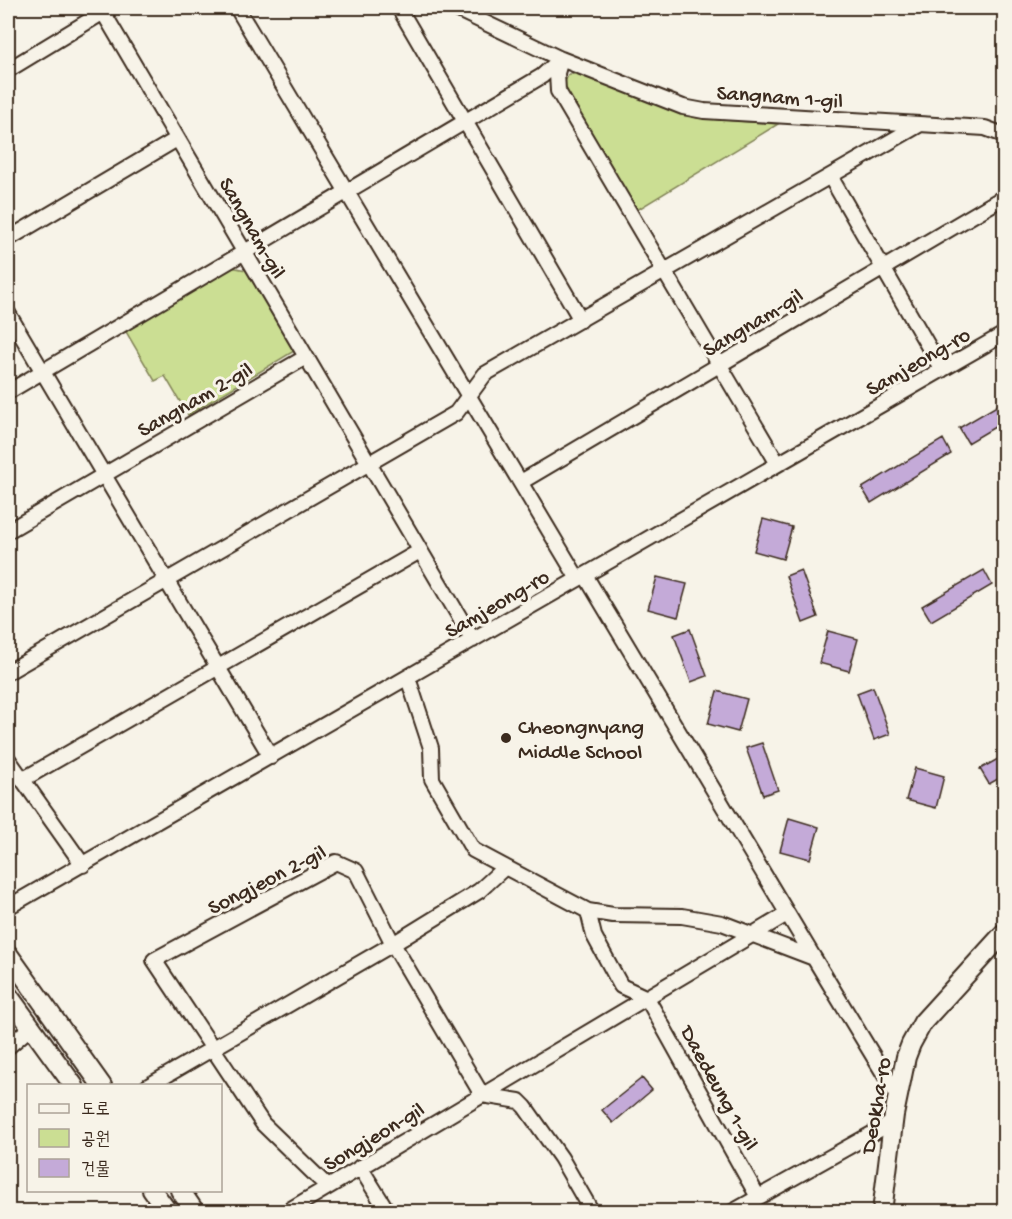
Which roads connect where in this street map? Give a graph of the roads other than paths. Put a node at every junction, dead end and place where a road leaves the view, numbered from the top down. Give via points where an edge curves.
1 (237, 8) edge
2 (399, 8) edge
3 (454, 8) edge
4 (107, 10) edge
5 (561, 59) junction
6 (8, 70) edge
7 (465, 121) junction
8 (919, 125) junction
9 (1005, 135) edge
10 (177, 139) junction
11 (830, 176) junction
12 (346, 190) junction
13 (1005, 197) edge
14 (8, 239) edge
15 (244, 251) junction
16 (882, 267) junction
17 (667, 272) junction
18 (8, 313) edge
19 (581, 320) junction
20 (1005, 334) edge
21 (306, 357) junction
22 (720, 364) junction
23 (942, 370) junction
24 (42, 372) junction
25 (8, 392) edge
26 (468, 394) junction
27 (368, 464) junction
28 (778, 464) junction
29 (103, 476) junction
30 (521, 482) junction
31 (8, 531) edge
32 (420, 551) junction
33 (582, 577) junction
34 (166, 580) junction
35 (473, 640) junction
36 (218, 668) junction
37 (8, 672) edge
38 (408, 678) junction
39 (271, 757) junction
40 (8, 759) edge
41 (22, 780) junction
42 (83, 865) junction
43 (505, 867) junction
44 (8, 907) edge
45 (588, 911) junction
46 (787, 914) junction
47 (1005, 933) edge
48 (753, 934) junction
49 (393, 944) junction
50 (8, 954) edge
51 (814, 958) junction
52 (8, 995) edge
53 (647, 998) junction
54 (31, 1027) junction
55 (8, 1047) edge
56 (212, 1048) junction
57 (73, 1084) edge
58 (101, 1084) edge
59 (151, 1084) edge
60 (482, 1095) junction
61 (898, 1097) junction
62 (893, 1122) junction
63 (360, 1167) junction
64 (328, 1187) junction
65 (153, 1192) edge
66 (181, 1192) edge
67 (758, 1197) junction
68 (168, 1212) edge
69 (195, 1212) edge
70 (286, 1212) edge
71 (388, 1212) edge
72 (592, 1212) edge
73 (732, 1212) edge
74 (882, 1212) edge

1 - 12 street
2 - 7 street
3 - 5 street, Sangnam 1-gil
4 - 6 street, Sangnam-gil
4 - 10 street, Sangnam-gil
5 - 7 street via 542,76
5 - 8 street, Sangnam 1-gil via 655,98 704,111
5 - 17 street via 558,91
7 - 12 street
7 - 19 street
8 - 9 street, Sangnam 1-gil via 985,128
8 - 11 street
10 - 14 street
10 - 15 street, Sangnam-gil
11 - 16 street
11 - 17 street
12 - 15 street
12 - 26 street
13 - 16 street, Sangnam-gil
15 - 21 street, Sangnam-gil
15 - 24 street
16 - 22 street, Sangnam-gil
16 - 23 street
17 - 19 street
17 - 22 street
18 - 24 street
19 - 26 street via 485,374
20 - 23 street, Samjeong-ro
21 - 27 street, Sangnam-gil
21 - 29 street, Sangnam 2-gil
22 - 28 street
22 - 30 street, Sangnam-gil
23 - 28 street, Samjeong-ro
24 - 25 street
24 - 29 street
26 - 27 street via 456,413
26 - 30 street
27 - 32 street, Sangnam-gil
27 - 34 street
28 - 33 street, Samjeong-ro
29 - 31 street, Sangnam 2-gil
29 - 34 street
30 - 33 street
32 - 35 street, Sangnam-gil
32 - 36 street
33 - 35 street, Samjeong-ro
33 - 46 street
34 - 36 street
34 - 37 street
35 - 38 street, Samjeong-ro
36 - 39 street
36 - 41 street
38 - 39 street, Samjeong-ro
38 - 43 street via 431,748 432,779 468,846
39 - 42 street, Samjeong-ro
40 - 41 street
41 - 42 street
42 - 44 street, Samjeong-ro
43 - 45 street
43 - 49 street via 479,891
45 - 48 street via 682,916 722,923
45 - 53 street via 594,936 621,986
46 - 48 street, Songjeon-gil
46 - 51 street
47 - 61 main road, Deokha-ro via 923,1022 906,1057
48 - 51 street
48 - 53 street, Songjeon-gil
49 - 56 street
49 - 56 street, Songjeon 2-gil via 356,871 336,862 154,960
49 - 60 street, Songjeon 2-gil
50 - 58 main road
51 - 61 street
52 - 54 main road
53 - 60 street, Songjeon-gil
53 - 67 street, Daedeung 1-gil
54 - 55 street
54 - 57 main road
56 - 59 street
56 - 64 street via 263,1125
60 - 63 street, Songjeon-gil
60 - 72 street via 519,1101 525,1107
61 - 62 main road, Deokha-ro
62 - 67 street
62 - 74 main road, Deokha-ro
63 - 64 street, Songjeon-gil
63 - 71 street
64 - 70 street, Songjeon-gil
65 - 68 main road
66 - 69 main road
67 - 73 street

